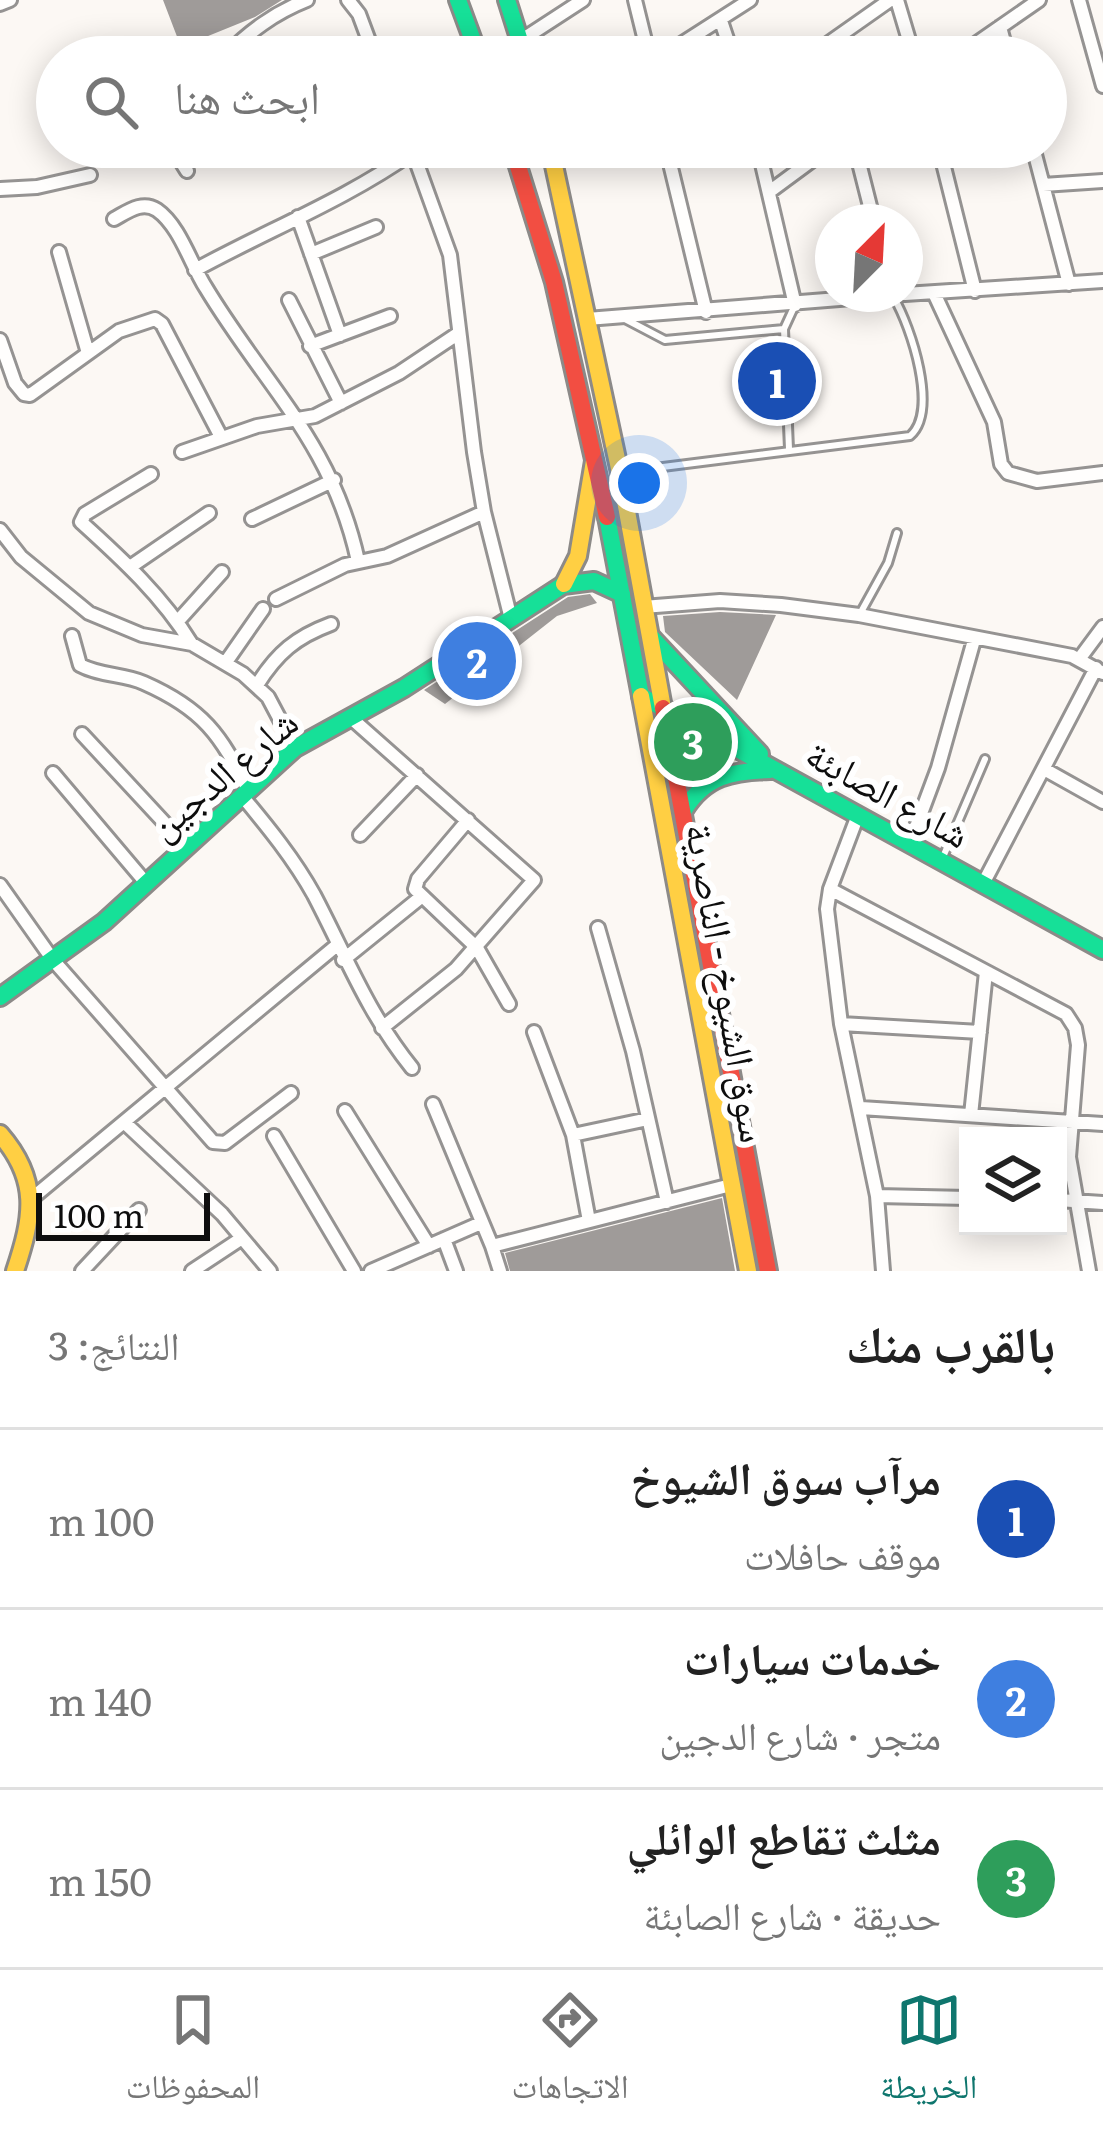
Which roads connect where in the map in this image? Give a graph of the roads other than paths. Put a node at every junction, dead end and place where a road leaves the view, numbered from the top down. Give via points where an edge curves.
1 (10, 0) edge
2 (307, 0) edge
3 (348, 0) edge
4 (458, 0) edge
5 (507, 0) edge
6 (583, 0) edge
7 (635, 0) edge
8 (751, 0) edge
9 (894, 0) edge
10 (1039, 0) edge
11 (1079, 0) edge
12 (0, 4) edge
13 (722, 21) junction
14 (1000, 27) junction
15 (244, 36) edge
16 (367, 36) edge
17 (471, 36) edge
18 (518, 36) edge
19 (538, 36) edge
20 (644, 36) edge
21 (697, 36) edge
22 (727, 36) edge
23 (840, 36) edge
24 (907, 36) edge
25 (987, 36) edge
26 (1002, 36) edge
27 (1103, 86) edge
28 (386, 168) edge
29 (419, 168) edge
30 (519, 168) edge
31 (556, 168) edge
32 (671, 168) edge
33 (763, 168) edge
34 (802, 168) edge
35 (860, 168) edge
36 (944, 168) edge
37 (1039, 168) edge
38 (90, 175) dead end
39 (1103, 182) edge
40 (1043, 185) junction
41 (0, 189) edge
42 (769, 192) junction
43 (869, 204) edge
44 (567, 210) junction
45 (298, 217) junction
46 (537, 218) junction
47 (114, 219) dead end
48 (376, 227) dead end
49 (59, 252) dead end
50 (311, 254) junction
51 (195, 270) junction
52 (1103, 280) edge
53 (1069, 284) junction
54 (976, 291) junction
55 (923, 293) edge
56 (934, 293) junction
57 (289, 300) dead end
58 (815, 303) edge
59 (795, 305) junction
60 (706, 312) junction
61 (901, 312) edge
62 (390, 316) dead end
63 (622, 317) junction
64 (587, 320) junction
65 (784, 329) junction
66 (459, 333) junction
67 (340, 335) junction
68 (0, 340) edge
69 (310, 346) junction
70 (88, 352) junction
71 (3, 360) edge
72 (341, 403) junction
73 (298, 420) junction
74 (221, 437) junction
75 (790, 449) junction
76 (182, 452) dead end
77 (594, 461) junction
78 (620, 472) junction
79 (1103, 473) edge
80 (151, 474) dead end
81 (334, 480) junction
82 (484, 512) junction
83 (208, 513) dead end
84 (252, 519) dead end
85 (0, 530) edge
86 (897, 532) dead end
87 (358, 560) junction
88 (130, 567) junction
89 (222, 572) dead end
90 (563, 585) junction
91 (622, 594) junction
92 (276, 598) dead end
93 (643, 607) junction
94 (263, 609) dead end
95 (511, 615) junction
96 (859, 615) junction
97 (178, 622) junction
98 (331, 624) dead end
99 (1103, 627) edge
100 (649, 634) junction
101 (72, 636) dead end
102 (974, 640) junction
103 (192, 644) junction
104 (1080, 658) junction
105 (226, 662) junction
106 (1100, 670) edge
107 (257, 685) junction
108 (641, 696) junction
109 (663, 708) junction
110 (350, 717) junction
111 (82, 734) dead end
112 (295, 748) junction
113 (985, 759) dead end
114 (1044, 769) junction
115 (776, 770) junction
116 (53, 773) dead end
117 (416, 775) junction
118 (245, 793) junction
119 (1103, 802) edge
120 (684, 810) junction
121 (858, 815) junction
122 (468, 820) junction
123 (360, 835) dead end
124 (910, 843) junction
125 (186, 846) junction
126 (941, 861) junction
127 (146, 883) junction
128 (983, 884) junction
129 (0, 885) edge
130 (830, 889) junction
131 (421, 897) junction
132 (598, 928) dead end
133 (477, 948) junction
134 (1103, 950) edge
135 (339, 953) junction
136 (53, 960) junction
137 (986, 972) junction
138 (0, 997) edge
139 (509, 1004) dead end
140 (841, 1024) junction
141 (382, 1028) junction
142 (534, 1032) dead end
143 (980, 1032) junction
144 (412, 1068) dead end
145 (166, 1087) junction
146 (291, 1093) dead end
147 (433, 1104) dead end
148 (861, 1108) junction
149 (346, 1111) dead end
150 (970, 1115) junction
151 (648, 1119) junction
152 (1072, 1122) junction
153 (125, 1123) junction
154 (1103, 1124) edge
155 (573, 1135) junction
156 (274, 1136) dead end
157 (2, 1139) edge
158 (731, 1185) junction
159 (877, 1196) junction
160 (959, 1198) edge
161 (31, 1199) junction
162 (1067, 1200) edge
163 (1076, 1201) junction
164 (667, 1202) junction
165 (1103, 1203) edge
166 (139, 1210) dead end
167 (590, 1221) junction
168 (481, 1223) junction
169 (242, 1238) junction
170 (444, 1239) junction
171 (429, 1246) junction
172 (492, 1246) junction
173 (15, 1271) edge
174 (82, 1271) edge
175 (192, 1271) edge
176 (270, 1271) edge
177 (354, 1271) edge
178 (371, 1271) edge
179 (456, 1271) edge
180 (500, 1271) edge
181 (748, 1271) edge
182 (768, 1271) edge
183 (884, 1271) edge
184 (1089, 1271) edge

1 - 12 street
2 - 15 street
3 - 16 street
4 - 17 main road
5 - 18 main road
6 - 19 street
7 - 20 street
8 - 13 street
9 - 23 street
9 - 24 street
10 - 14 street
11 - 27 street
13 - 21 street
13 - 22 street
14 - 25 street
14 - 26 street
28 - 45 street
29 - 66 street via 450,255
30 - 46 main road, سوق الشيوخ - الناصرية
31 - 44 main road, سوق الشيوخ - الناصرية
32 - 60 street
33 - 42 street
34 - 42 street
35 - 43 street
36 - 54 street
37 - 40 street
38 - 41 street
39 - 40 street
40 - 53 street
42 - 59 street
44 - 46 main road
44 - 64 main road, سوق الشيوخ - الناصرية
45 - 50 street
45 - 51 street
46 - 77 main road, سوق الشيوخ - الناصرية
47 - 51 street via 136,207 160,212
48 - 50 street
49 - 70 street
50 - 67 street
51 - 73 street
52 - 53 street
53 - 54 street
54 - 56 street
55 - 56 street
56 - 79 street via 994,422 1008,473 1037,481
57 - 69 street
58 - 59 street
59 - 60 street
59 - 65 lane
60 - 63 street
61 - 75 lane via 920,364 919,428 910,436
62 - 67 street
63 - 64 street
63 - 65 lane via 665,340
64 - 78 main road, سوق الشيوخ - الناصرية
65 - 75 lane
66 - 72 street
66 - 82 street
67 - 69 street
68 - 71 street
69 - 72 street
70 - 71 street via 30,394
70 - 74 street via 147,319 162,324
72 - 73 street
73 - 74 street
73 - 81 street
74 - 76 street
75 - 78 lane
77 - 90 main road via 577,562
77 - 91 main road, سوق الشيوخ - الناصرية
78 - 93 main road, سوق الشيوخ - الناصرية
80 - 88 street via 81,523
81 - 84 street
81 - 87 street
82 - 87 street via 387,556
82 - 95 street
83 - 88 street
85 - 103 street via 89,613
86 - 96 lane
87 - 92 street
88 - 97 street
89 - 97 street
90 - 91 main road via 593,581
90 - 95 main road, شارع الدجين
91 - 108 main road, سوق الشيوخ - الناصرية
93 - 96 street via 719,602
93 - 100 main road, سوق الشيوخ - الناصرية
94 - 105 street
95 - 110 main road, شارع الدجين
96 - 102 street
97 - 103 street
98 - 107 street via 284,648
99 - 104 street
100 - 109 main road, سوق الشيوخ - الناصرية
100 - 115 main road
101 - 118 street via 80,665 143,682 210,725
102 - 104 street
102 - 124 street
103 - 105 street
104 - 106 street
105 - 107 street
106 - 114 street
107 - 112 street
108 - 109 main road, شارع الصابئة
108 - 158 main road, سوق الشيوخ - الناصرية
109 - 115 main road, شارع الصابئة
109 - 120 main road, سوق الشيوخ - الناصرية
110 - 112 main road, شارع الدجين
110 - 117 street
111 - 125 street
112 - 118 main road, شارع الدجين
113 - 126 lane
114 - 119 street
114 - 128 street
115 - 120 main road via 719,774
115 - 121 main road, شارع الصابئة
116 - 127 street
117 - 122 street
117 - 123 street
118 - 125 main road, شارع الدجين
118 - 135 street via 314,895
120 - 182 main road, سوق الشيوخ - الناصرية
121 - 124 main road, شارع الصابئة
121 - 130 street
122 - 131 street via 418,879
122 - 133 street via 534,880
124 - 126 main road, شارع الصابئة
125 - 127 main road, شارع الدجين
126 - 128 main road, شارع الصابئة
127 - 136 main road, شارع الدجين
128 - 134 main road, شارع الصابئة
129 - 136 street
130 - 137 street
130 - 140 street
131 - 133 street
131 - 135 street
132 - 151 street
133 - 139 street
133 - 141 street
135 - 141 street
135 - 145 street
136 - 138 main road, شارع الدجين
136 - 145 street
137 - 143 street
137 - 152 street via 1066,1014 1075,1028
140 - 143 street
140 - 148 street
141 - 144 street
142 - 155 street
143 - 150 street
145 - 146 street via 219,1145
145 - 153 street
147 - 168 street
148 - 150 street
148 - 159 street
149 - 171 street
150 - 152 street
151 - 155 street
151 - 164 street
152 - 154 street
152 - 163 street
153 - 161 street
153 - 169 street
155 - 167 street
156 - 177 street
157 - 161 main road via 13,1145
158 - 164 street
158 - 181 main road, سوق الشيوخ - الناصرية
159 - 160 street
159 - 183 street
161 - 173 main road
162 - 163 street
163 - 165 street
163 - 184 street
164 - 167 street
166 - 174 street
167 - 172 street
168 - 170 street
168 - 172 street
169 - 175 street
169 - 176 street
170 - 171 street
170 - 179 street
171 - 178 street
172 - 180 street

